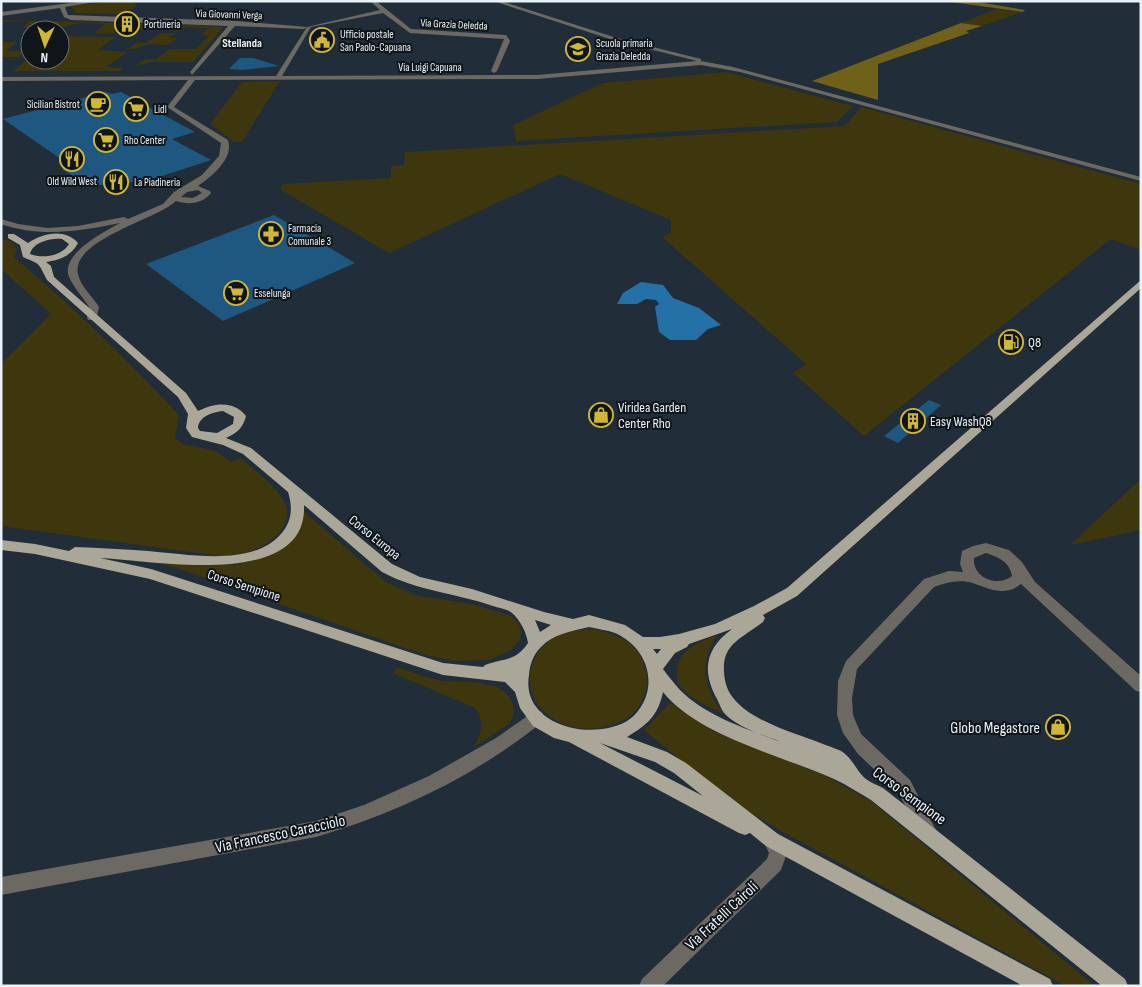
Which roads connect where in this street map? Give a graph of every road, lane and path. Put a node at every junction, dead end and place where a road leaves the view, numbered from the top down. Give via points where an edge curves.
1 (99, 1) edge
2 (372, 1) edge
3 (495, 1) edge
4 (62, 6) junction
5 (384, 11) junction
6 (1, 14) edge
7 (237, 23) junction
8 (308, 26) junction
9 (685, 56) junction
10 (691, 64) junction
11 (668, 66) junction
12 (738, 71) junction
13 (494, 72) junction
14 (1, 74) edge
15 (279, 75) junction
16 (193, 76) junction
17 (1, 79) edge
18 (207, 176) junction
19 (1141, 180) edge
20 (185, 190) junction
21 (204, 190) junction
22 (176, 196) junction
23 (196, 200) junction
24 (160, 209) junction
25 (139, 217) junction
26 (1, 221) edge
27 (105, 229) junction
28 (1, 233) edge
29 (11, 236) junction
30 (62, 237) junction
31 (51, 238) junction
32 (26, 250) junction
33 (68, 250) junction
34 (38, 259) junction
35 (56, 281) junction
36 (1141, 283) edge
37 (92, 318) junction
38 (180, 393) junction
39 (222, 408) junction
40 (194, 422) junction
41 (239, 423) junction
42 (203, 436) junction
43 (247, 451) junction
44 (294, 491) junction
45 (1, 545) edge
46 (35, 550) junction
47 (1020, 572) junction
48 (976, 578) junction
49 (1001, 587) junction
50 (506, 605) junction
51 (766, 608) junction
52 (1056, 610) junction
53 (569, 624) junction
54 (702, 633) junction
55 (535, 642) junction
56 (642, 643) junction
57 (524, 658) junction
58 (657, 670) junction
59 (473, 671) junction
60 (1141, 686) edge
61 (520, 687) junction
62 (536, 717) junction
63 (571, 736) junction
64 (607, 737) junction
65 (861, 784) junction
66 (928, 832) junction
67 (772, 840) junction
68 (1, 886) edge
69 (649, 986) edge
70 (1043, 986) edge
71 (1118, 986) edge

1 - 4 street
2 - 5 street, Via Grazia Deledda
3 - 9 street via 615,39
4 - 6 street
4 - 7 street, Via Giovanni Verga via 71,18
5 - 8 street, Via Giovanni Verga
5 - 13 street, Via Grazia Deledda via 414,32 506,37
7 - 8 street, Via Giovanni Verga
7 - 16 street
8 - 15 street
9 - 10 street
9 - 12 street
10 - 11 street, Via Luigi Capuana
10 - 12 street, Via Luigi Capuana
11 - 13 street, Via Luigi Capuana via 661,61
11 - 15 street, Via Luigi Capuana via 537,76
12 - 19 street
13 - 15 street, Via Luigi Capuana
14 - 16 street, Via Luigi Capuana
15 - 16 street, Via Luigi Capuana
16 - 17 street, Via Luigi Capuana
16 - 18 street via 170,107 225,142 227,146 222,156
18 - 20 street
18 - 21 street
20 - 21 street
20 - 22 street
21 - 23 street via 206,195
22 - 23 street via 182,201
22 - 24 street
23 - 24 street
24 - 25 street
25 - 26 street via 57,231 28,230
25 - 27 street
25 - 37 street via 88,246 74,264 73,275 94,307
27 - 30 street
27 - 33 street
28 - 29 main road
29 - 31 main road
29 - 32 main road via 24,244
30 - 31 main road
30 - 33 main road via 72,241
31 - 32 main road via 38,241
32 - 34 main road via 26,255
33 - 34 main road
33 - 35 main road via 56,262
34 - 35 main road via 46,266 50,278
35 - 37 main road
36 - 51 main road via 800,586
37 - 38 main road
38 - 39 main road via 202,405
38 - 40 main road via 192,409
39 - 40 main road via 206,412
39 - 41 main road via 238,413
40 - 42 main road via 193,430
41 - 42 main road via 226,434
41 - 43 main road via 239,439
42 - 43 main road, Corso Europa
43 - 44 main road, Corso Europa
44 - 46 main road via 298,509 288,534 270,549 250,557 214,560
44 - 50 main road, Corso Europa via 400,576 418,584
45 - 46 main road, Corso Sempione
46 - 59 main road, Corso Sempione via 151,574 431,666
47 - 48 street via 1004,554 978,549 972,551 966,560 967,567
47 - 49 street via 1015,583
47 - 52 street
48 - 49 street
48 - 66 street via 944,576 929,583 851,665 845,677 844,715 850,733 906,788
49 - 52 street via 1031,594
50 - 53 main road, Corso Europa
50 - 55 main road, Corso Europa via 528,621
51 - 54 main road
51 - 65 main road via 756,620 724,643 718,652 714,666 718,686 730,708 748,721 838,758
52 - 60 street
53 - 55 main road via 550,630
53 - 56 main road via 589,621 609,624
54 - 56 main road via 667,643
54 - 58 main road via 670,649
55 - 57 main road
56 - 58 main road
57 - 59 main road, Corso Sempione via 504,668
57 - 61 main road
58 - 64 main road via 657,690 647,712 633,725
58 - 65 main road, Corso Sempione via 684,703 710,719
59 - 61 main road, Corso Sempione via 506,676 514,679
61 - 62 main road via 528,708
62 - 63 main road via 554,730
62 - 68 street, Via Francesco Caracciolo via 475,760 378,808 346,820 316,829
63 - 64 main road
63 - 67 main road
64 - 67 main road via 641,748 680,768
65 - 66 main road, Corso Sempione
66 - 71 main road, Corso Sempione
67 - 69 street, Via Fratelli Cairoli via 778,853 775,864
67 - 70 main road

